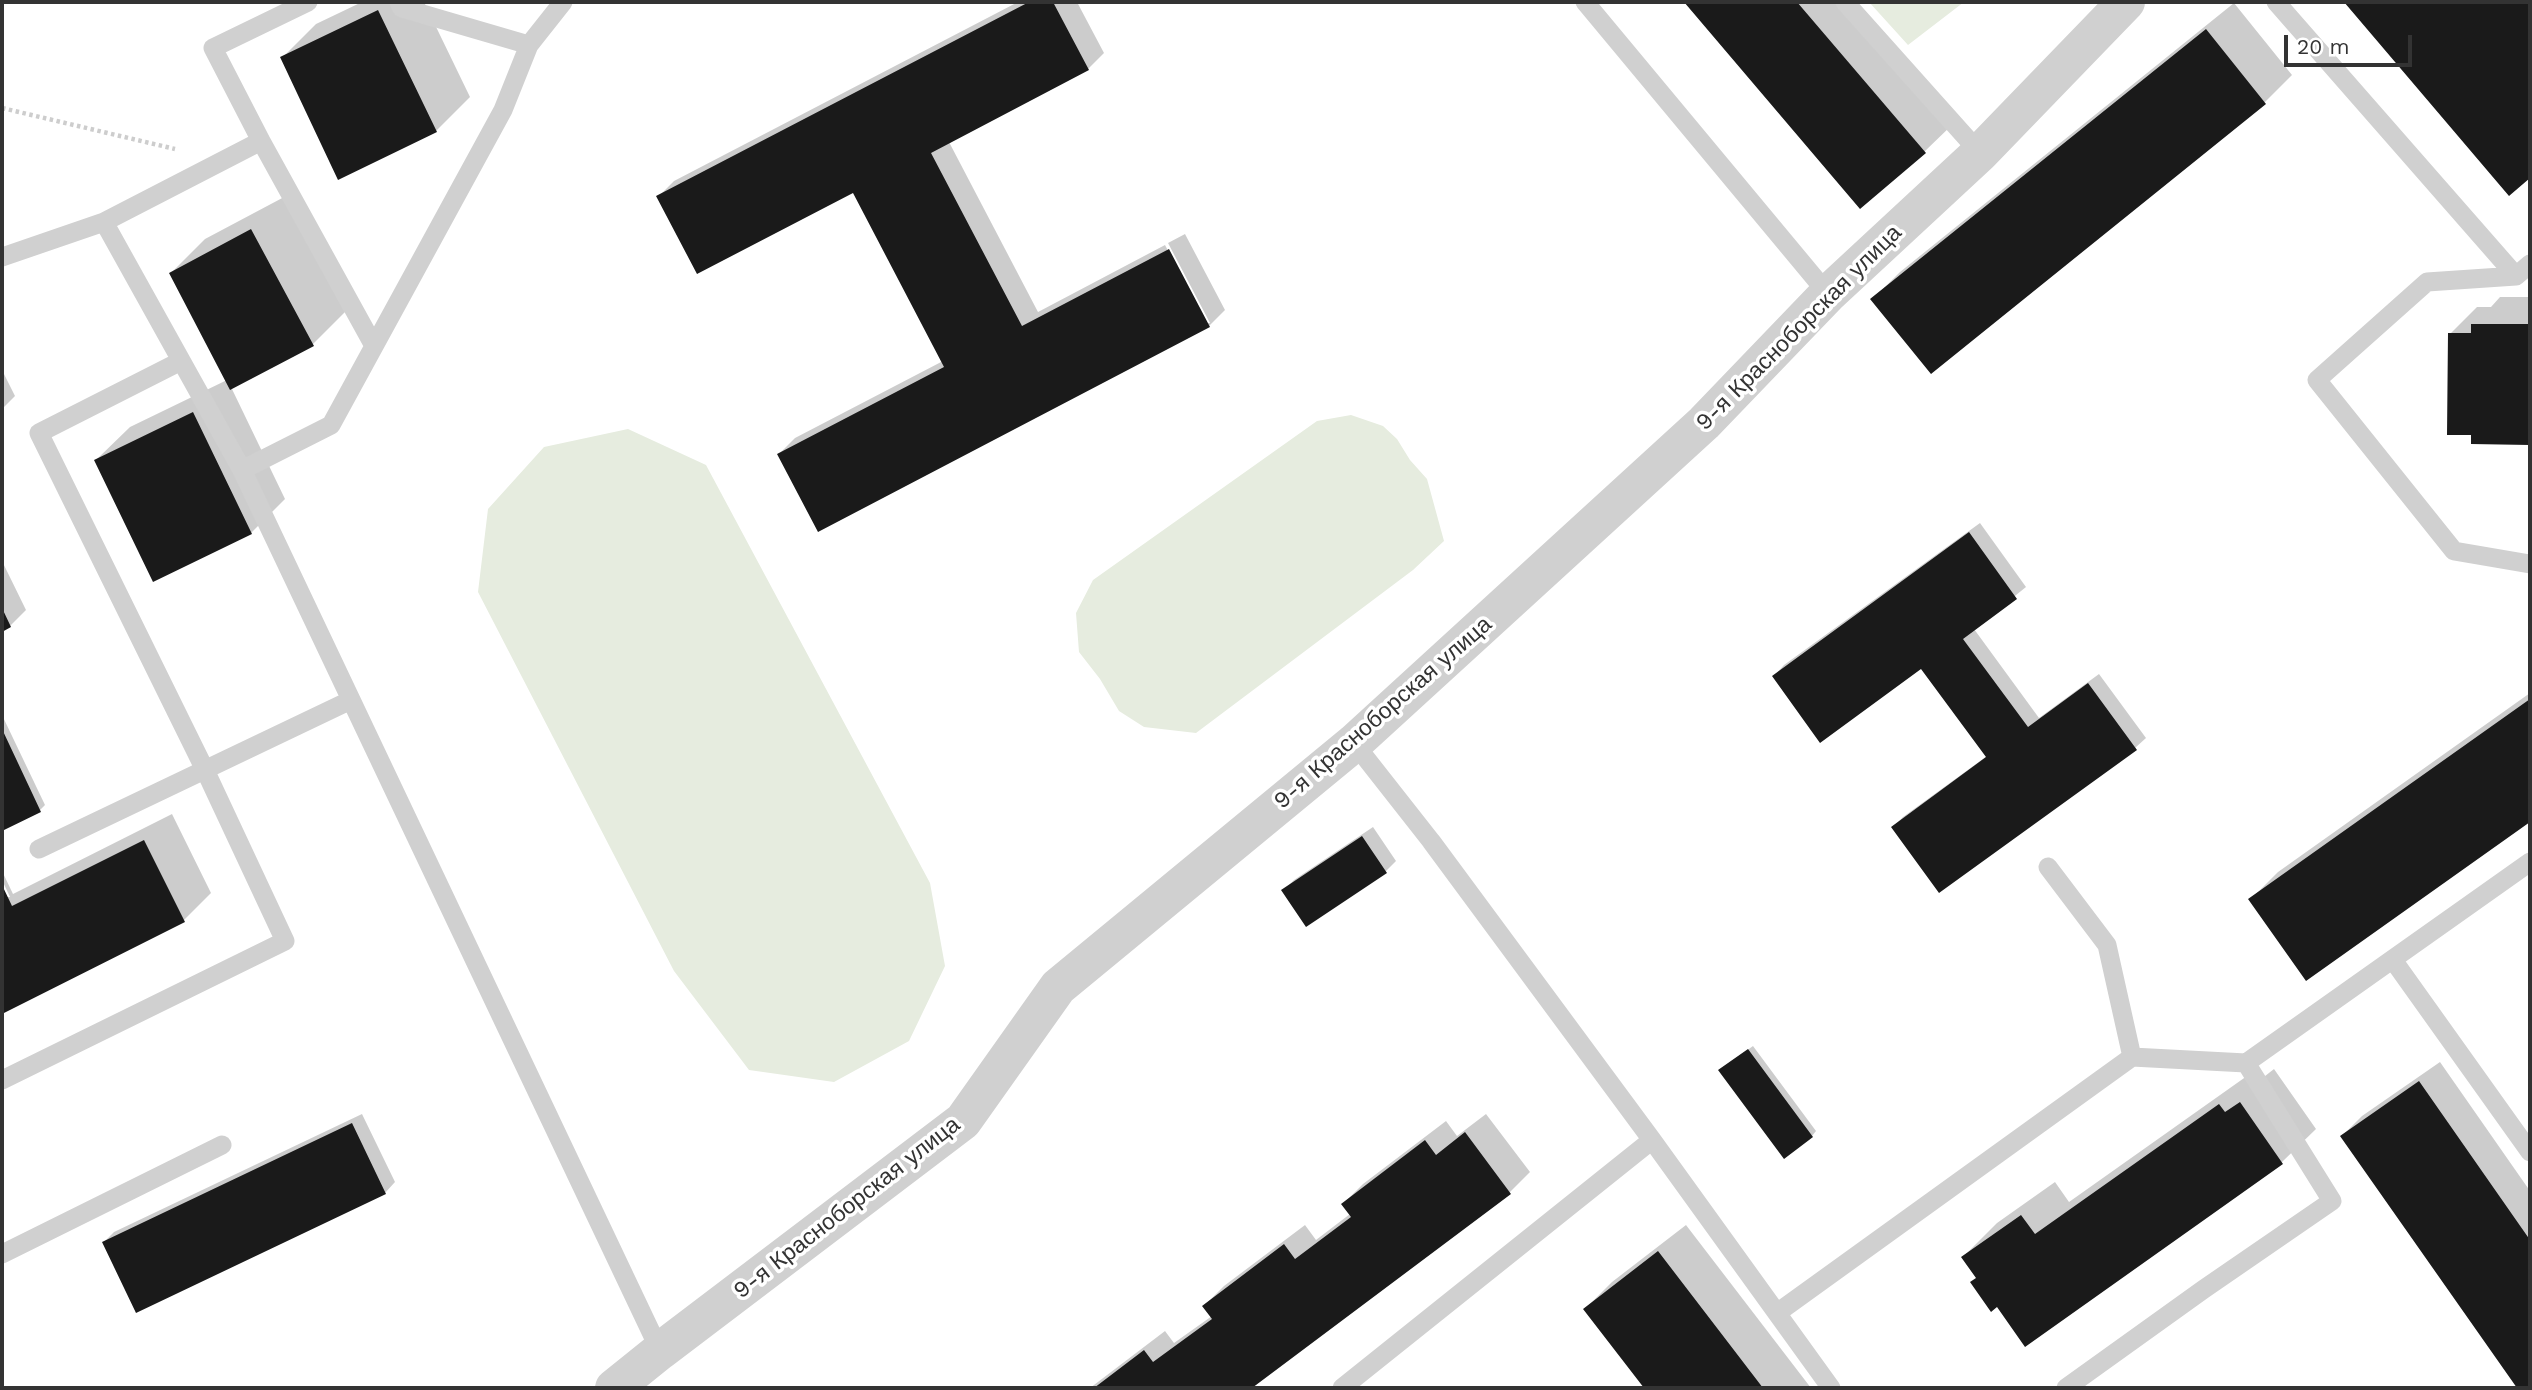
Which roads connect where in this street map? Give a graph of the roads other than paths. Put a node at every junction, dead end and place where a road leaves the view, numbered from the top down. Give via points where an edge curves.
1 (308, 2) edge
2 (399, 2) edge
3 (563, 2) edge
4 (1585, 2) edge
5 (1845, 2) edge
6 (2126, 2) edge
7 (2276, 2) edge
8 (529, 45) junction
9 (261, 141) junction
10 (1980, 153) junction
11 (104, 222) junction
12 (2, 257) edge
13 (2523, 270) edge
14 (1828, 294) junction
15 (374, 346) junction
16 (181, 361) junction
17 (242, 470) junction
18 (2530, 564) edge
19 (351, 700) junction
20 (1354, 743) junction
21 (205, 770) junction
22 (39, 849) dead end
23 (2530, 862) edge
24 (2049, 867) dead end
25 (2393, 960) junction
26 (2132, 1057) junction
27 (2246, 1063) junction
28 (2, 1080) edge
29 (1652, 1140) junction
30 (222, 1145) dead end
31 (2530, 1152) edge
32 (2, 1254) edge
33 (1777, 1313) junction
34 (660, 1351) junction
35 (614, 1388) edge
36 (1342, 1388) edge
37 (1831, 1388) edge
38 (2066, 1388) edge

1 - 9 lane via 213,48
2 - 8 lane via 402,8
3 - 8 lane
4 - 14 lane
5 - 10 lane
6 - 10 street, 9-я Красноборская улица
7 - 13 lane
8 - 15 lane via 503,110
9 - 11 lane
9 - 15 lane
10 - 14 street, 9-я Красноборская улица
11 - 12 lane
11 - 16 lane
13 - 18 lane via 2427,282 2317,380 2454,551
14 - 20 street, 9-я Красноборская улица via 1704,423
15 - 17 lane via 331,425
16 - 17 lane
16 - 21 lane via 38,433
17 - 19 lane
19 - 21 lane
19 - 34 lane
20 - 29 lane
20 - 34 street, 9-я Красноборская улица via 1058,987 963,1121
21 - 22 lane
21 - 28 lane via 285,941
23 - 25 lane
24 - 26 lane via 2107,945
25 - 27 lane
25 - 31 lane
26 - 27 lane
26 - 33 lane
27 - 38 lane via 2332,1201
29 - 33 lane
29 - 36 lane
30 - 32 lane
33 - 37 lane
34 - 35 street, 9-я Красноборская улица

